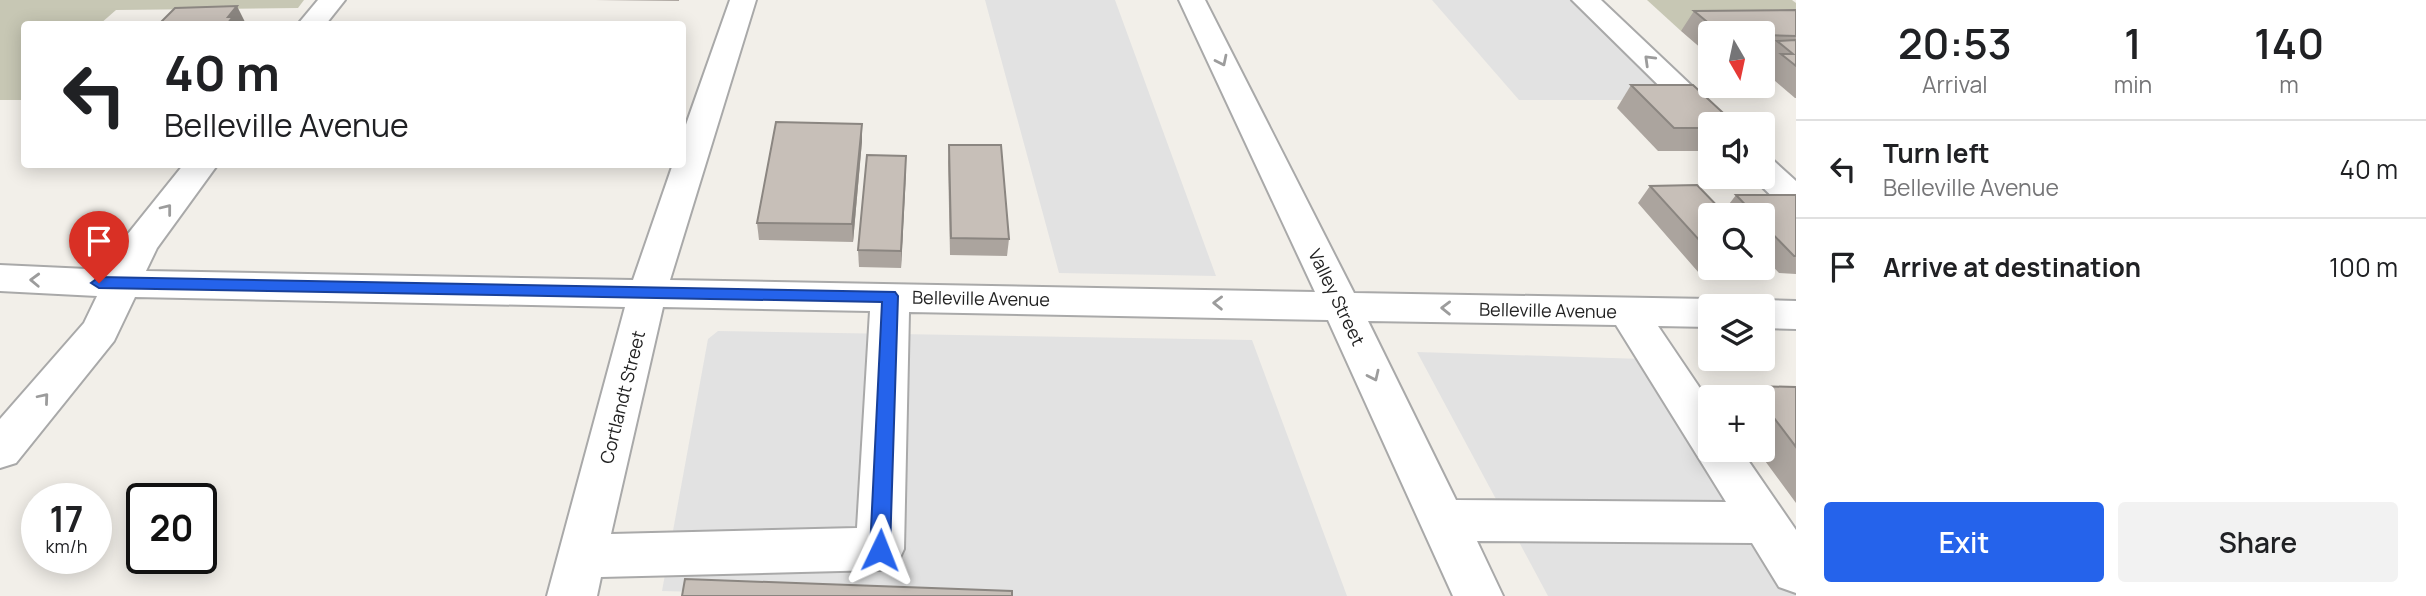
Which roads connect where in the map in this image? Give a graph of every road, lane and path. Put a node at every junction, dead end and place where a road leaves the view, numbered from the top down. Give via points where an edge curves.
1 (331, 0) edge
2 (743, 0) edge
3 (1192, 0) edge
4 (1585, 0) edge
5 (314, 21) edge
6 (1703, 112) edge
7 (199, 168) edge
8 (0, 278) edge
9 (123, 284) junction
10 (648, 291) junction
11 (890, 296) junction
12 (1342, 306) junction
13 (1627, 311) junction
14 (1698, 313) edge
15 (1775, 314) edge
16 (1796, 315) edge
17 (1698, 420) edge
18 (0, 450) edge
19 (1725, 462) edge
20 (1442, 520) junction
21 (1765, 523) junction
22 (1796, 571) edge
23 (578, 576) edge
24 (1478, 596) edge

1 - 5 street
2 - 10 street, Cortlandt Street
3 -> 12 street, Valley Street
6 -> 4 street
9 -> 7 street via 140,244
9 -> 8 street, Belleville Avenue
9 - 10 street, Belleville Avenue
18 -> 9 street via 100,331
10 - 11 street, Belleville Avenue
10 - 23 street, Cortlandt Street
12 -> 11 street, Belleville Avenue
11 - 23 street via 880,550
13 -> 12 street, Belleville Avenue
12 -> 20 street, Valley Street
13 - 14 street, Belleville Avenue
13 - 17 street
15 - 16 street
19 - 21 street
20 - 21 street
20 - 24 street, Valley Street
21 - 22 street

